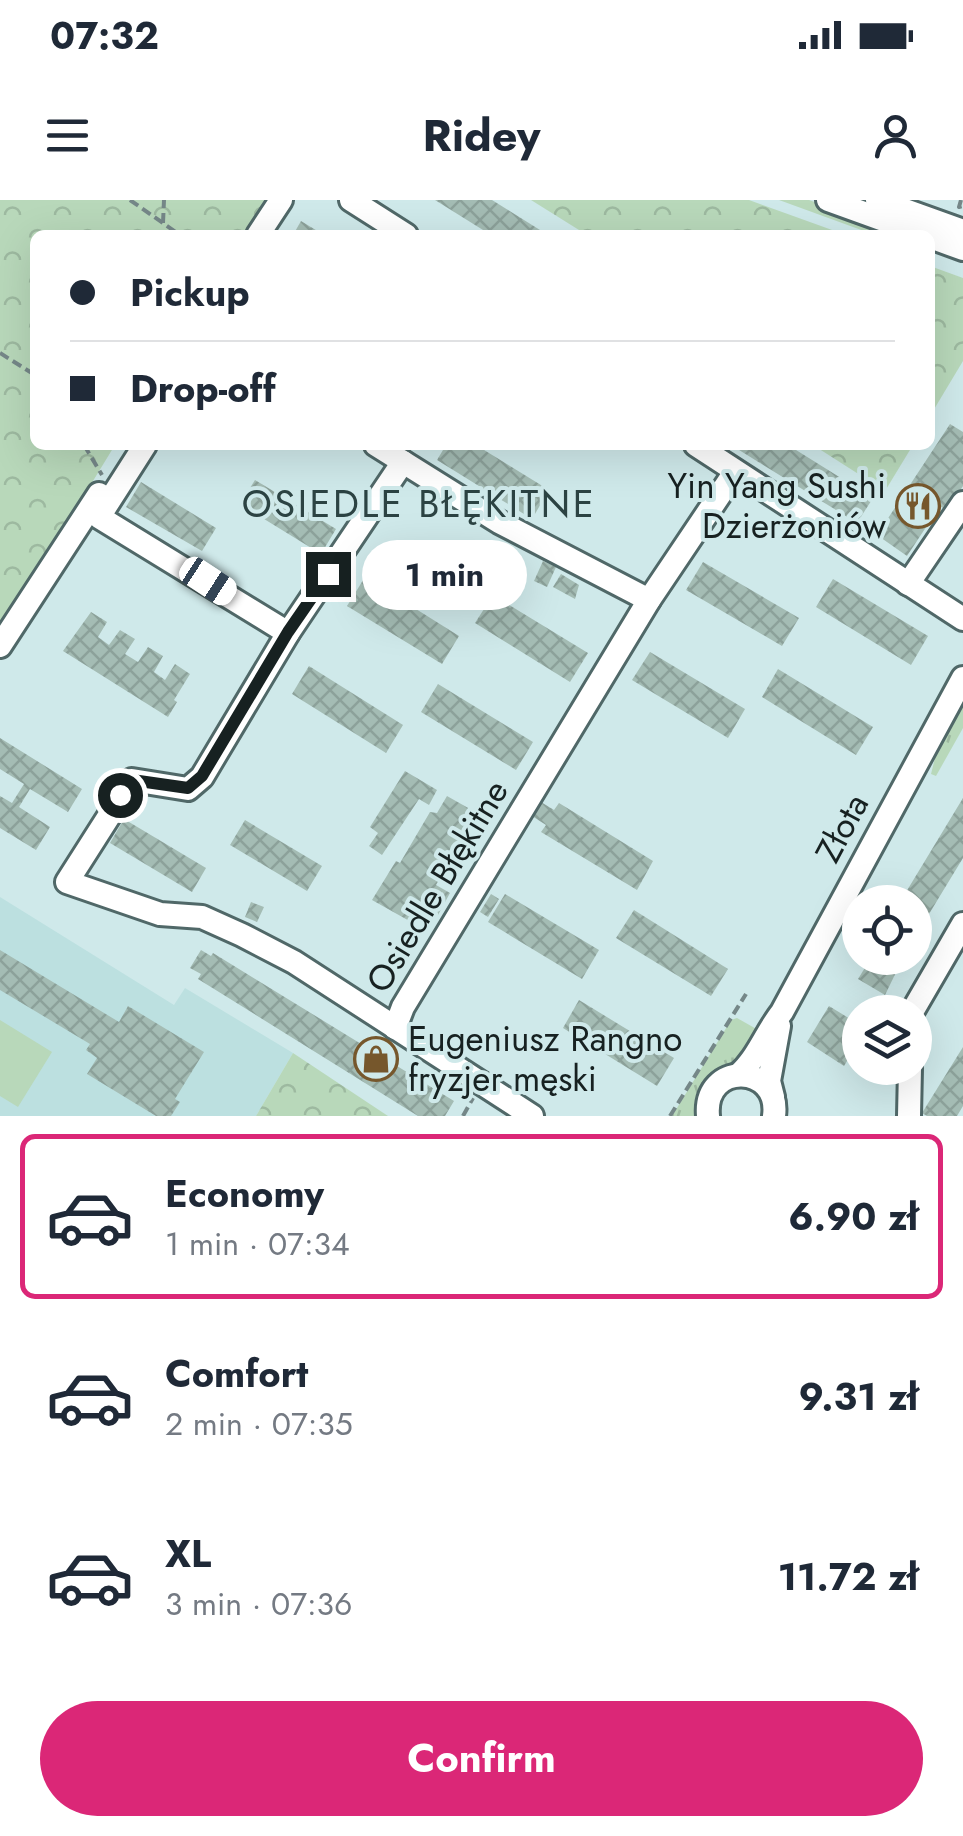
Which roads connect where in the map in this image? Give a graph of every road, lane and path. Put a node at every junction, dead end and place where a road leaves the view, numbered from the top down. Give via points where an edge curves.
1 (130, 200) edge
2 (164, 200) edge
3 (281, 200) edge
4 (351, 200) edge
5 (828, 200) edge
6 (877, 200) edge
7 (163, 223) junction
8 (173, 230) edge
9 (261, 230) edge
10 (398, 230) edge
11 (911, 230) edge
12 (963, 231) edge
13 (935, 239) edge
14 (963, 249) edge
15 (0, 353) edge
16 (30, 372) edge
17 (87, 450) edge
18 (126, 450) edge
19 (142, 450) edge
20 (384, 450) edge
21 (703, 450) edge
22 (403, 462) junction
23 (735, 472) junction
24 (106, 482) junction
25 (963, 503) edge
26 (908, 584) junction
27 (649, 600) junction
28 (963, 619) edge
29 (288, 632) junction
30 (0, 646) edge
31 (963, 678) edge
32 (963, 924) edge
33 (746, 994) dead end
34 (922, 995) edge
35 (782, 1012) junction
36 (395, 1028) junction
37 (738, 1075) junction
38 (909, 1085) edge
39 (774, 1109) edge
40 (707, 1115) edge
41 (532, 1116) edge
42 (670, 1116) edge
43 (908, 1116) edge

1 - 7 path
2 - 7 path
3 - 9 street
4 - 10 street
5 - 11 street
6 - 12 street
7 - 8 path
13 - 14 street
15 - 16 path
17 - 24 path
18 - 24 street
19 - 29 street via 100,518
20 - 22 street
21 - 23 street
22 - 27 street via 499,522
22 - 29 street
23 - 26 street
23 - 27 street, Osiedle Błękitne
24 - 30 street
25 - 26 street
26 - 28 street
27 - 36 street, Osiedle Błękitne
29 - 36 street, Osiedle Błękitne via 202,776 188,788 132,780 67,882 160,914 202,916 294,962
31 - 35 street, Złota
32 - 34 street
33 - 42 path
35 - 37 street, Złota
35 - 39 street, Złota via 769,1081
36 - 41 street
37 - 39 street via 759,1080
37 - 40 street, Złota via 714,1088
38 - 43 street

